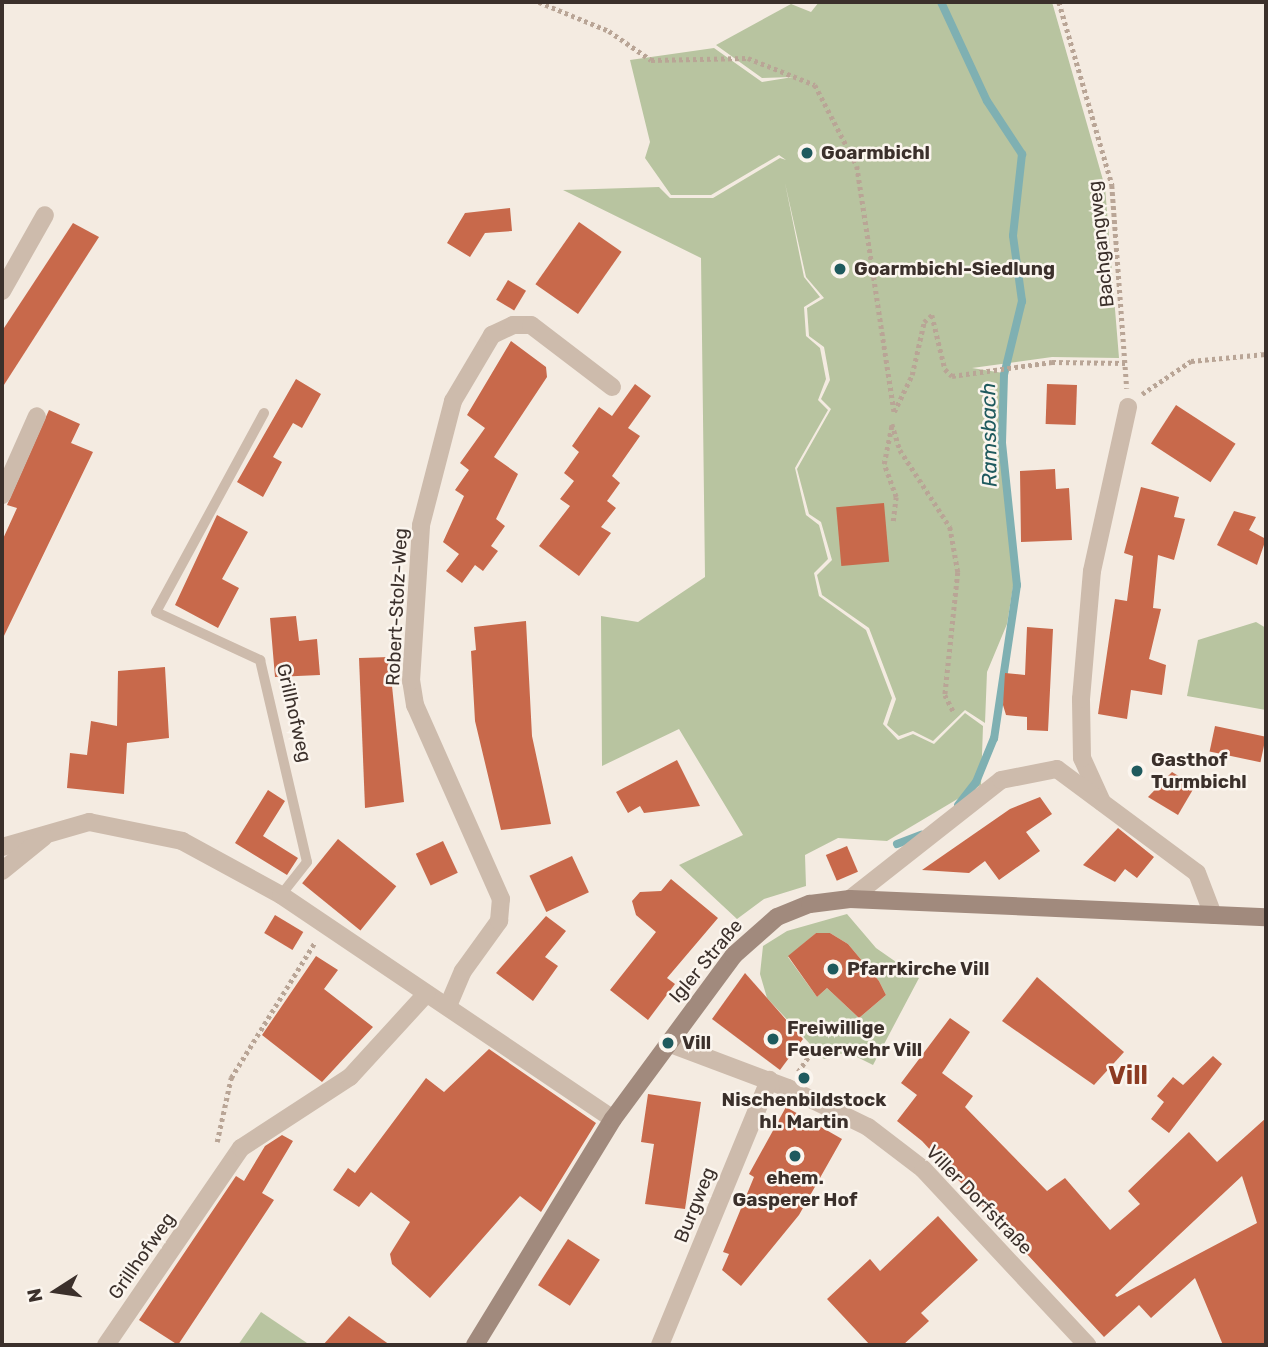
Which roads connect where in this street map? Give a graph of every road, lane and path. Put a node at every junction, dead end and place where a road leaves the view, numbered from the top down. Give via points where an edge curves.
1 (539, 2) edge
2 (1059, 2) edge
3 (45, 215) dead end
4 (2, 291) edge
5 (1266, 354) edge
6 (1126, 363) junction
7 (611, 387) dead end
8 (1128, 407) junction
9 (894, 412) junction
10 (264, 413) dead end
11 (37, 416) dead end
12 (892, 424) junction
13 (2, 495) edge
14 (893, 521) dead end
15 (953, 711) dead end
16 (1103, 805) junction
17 (55, 828) junction
18 (2, 847) edge
19 (2, 871) edge
20 (281, 895) junction
21 (850, 899) junction
22 (1213, 915) junction
23 (1266, 917) edge
24 (325, 928) junction
25 (426, 994) junction
26 (448, 1006) junction
27 (668, 1043) junction
28 (769, 1080) junction
29 (613, 1119) junction
30 (215, 1150) dead end
31 (106, 1345) edge
32 (475, 1345) edge
33 (660, 1345) edge
34 (1087, 1345) edge

1 - 9 path via 609,31 651,60 748,58 815,85 858,166
2 - 6 path, Bachgangweg via 1112,185
3 - 4 street
5 - 8 path via 1191,361 1165,373
6 - 8 path, Bachgangweg
6 - 9 path via 1016,366 953,376 928,317
7 - 26 street, Robert-Stolz-Weg via 531,325 513,325 492,335 453,401 421,525 411,681 415,705 500,899 499,921 463,971
8 - 16 street via 1092,571 1081,699 1082,758
9 - 12 path
10 - 20 lane, Grillhofweg via 156,612 260,660 306,863
11 - 13 street
12 - 14 path via 884,464 895,496
12 - 15 path via 900,450 950,527 958,572 945,695
16 - 21 street via 1057,769 1001,780
16 - 22 street via 1197,873
17 - 18 street
17 - 19 street
17 - 20 street via 96,822 156,831
20 - 24 street
21 - 22 main road, Igler Straße
21 - 27 main road, Igler Straße via 793,909 762,928
22 - 23 main road, Igler Straße
24 - 25 street
24 - 30 path via 231,1078
25 - 26 street
25 - 31 street, Grillhofweg via 350,1077 242,1148
26 - 29 street
27 - 28 street, Viller Dorfstraße
27 - 29 main road, Igler Straße
28 - 33 street, Burgweg
28 - 34 street, Viller Dorfstraße via 868,1127 923,1168
29 - 32 main road, Igler Straße

